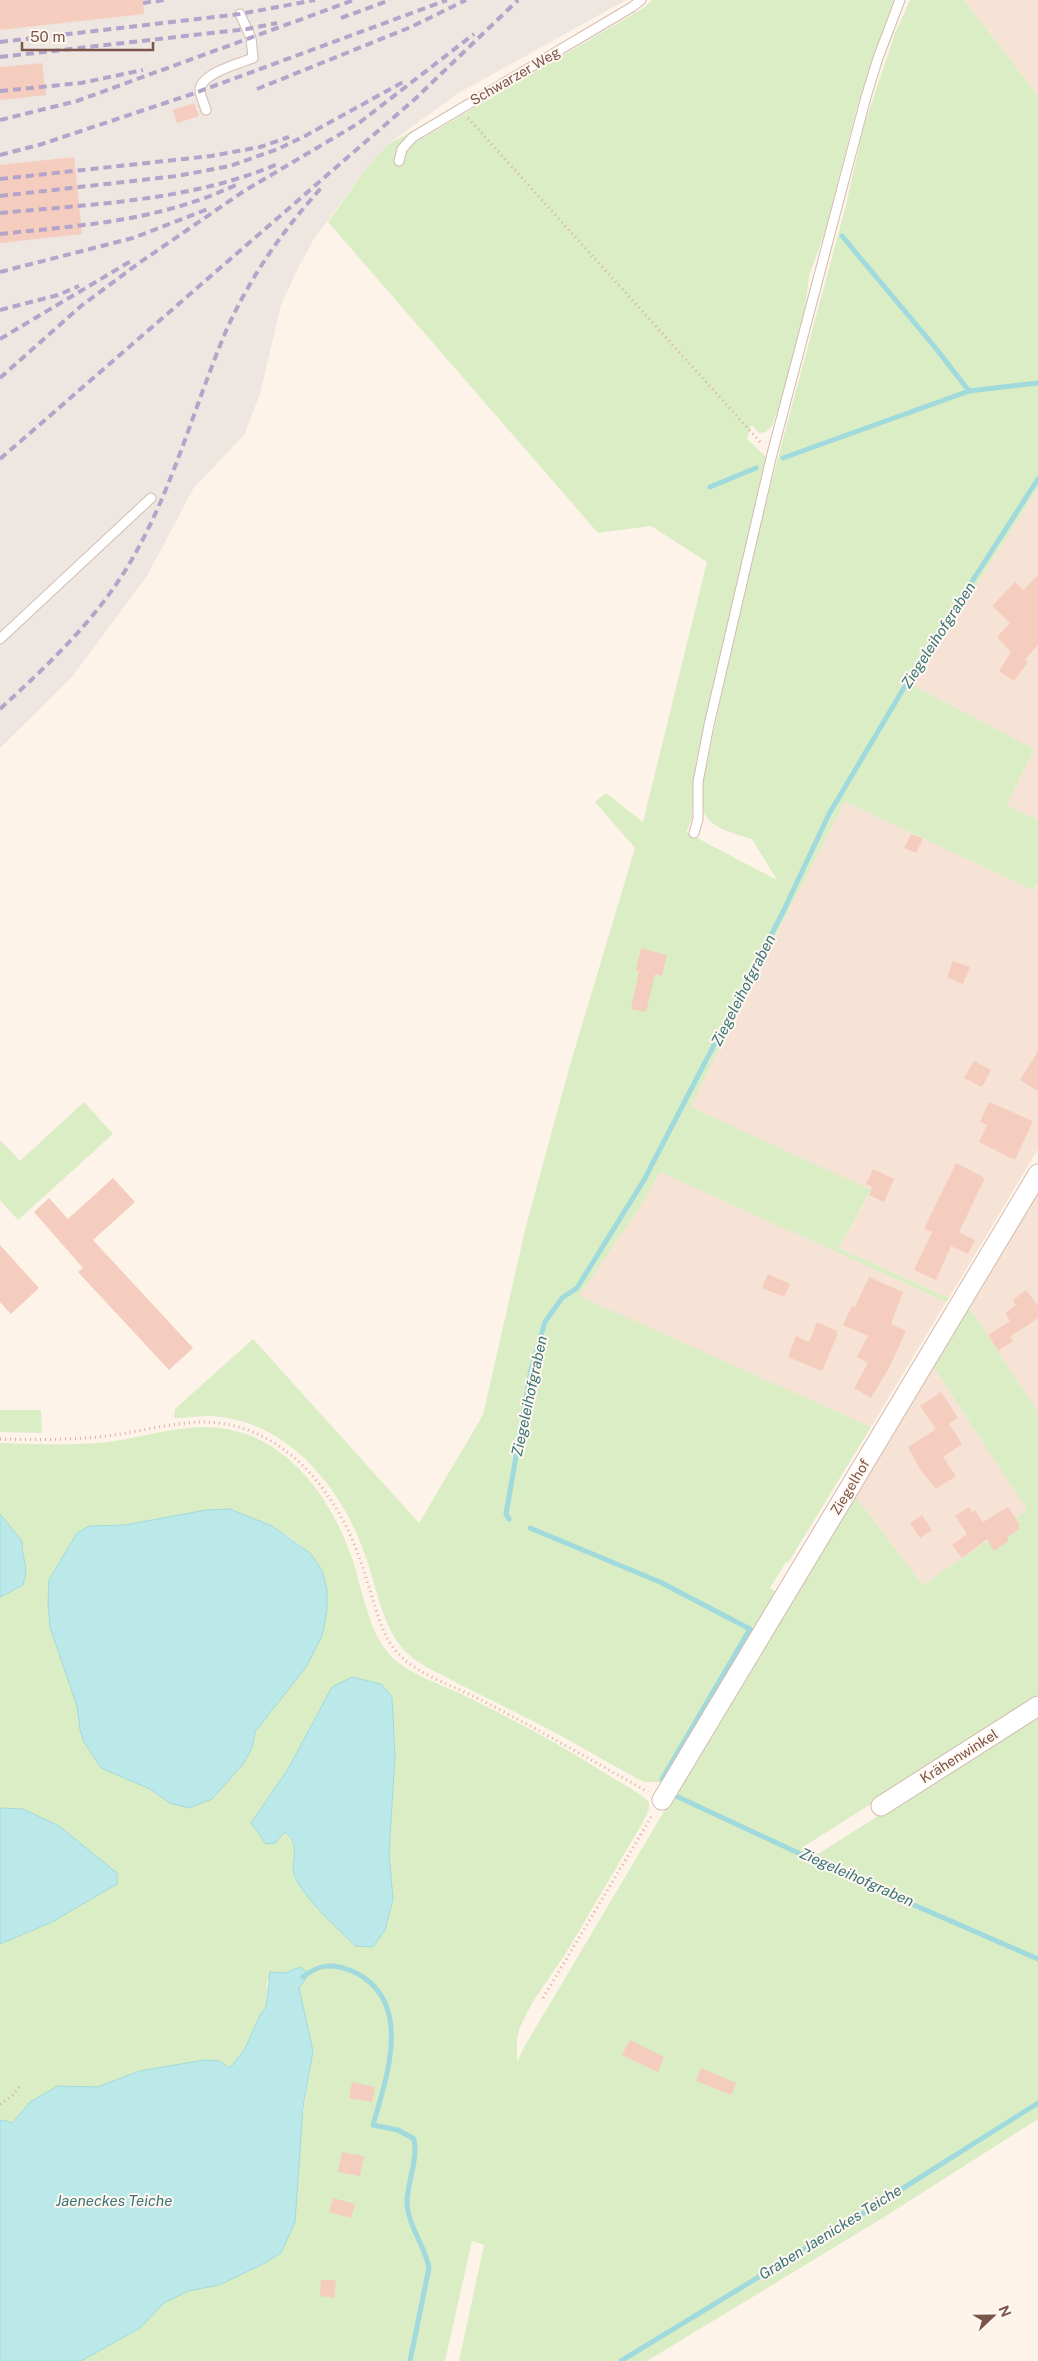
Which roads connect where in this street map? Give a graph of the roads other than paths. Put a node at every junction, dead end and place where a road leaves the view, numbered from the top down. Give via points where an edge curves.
1 (641, 0) edge
2 (900, 0) edge
3 (240, 14) dead end
4 (206, 110) dead end
5 (400, 161) dead end
6 (151, 498) dead end
7 (0, 639) edge
8 (694, 833) dead end
9 (1038, 1174) edge
10 (1038, 1706) edge
11 (662, 1800) road end
12 (881, 1806) dead end

1 - 5 lane, Schwarzer Weg via 413,137 402,149
2 - 8 lane via 866,97 772,454 709,725 698,782 698,819
3 - 4 lane via 251,38 253,58 211,75 201,84
6 - 7 lane
9 - 11 street, Ziegelhof
10 - 12 street, Krähenwinkel

